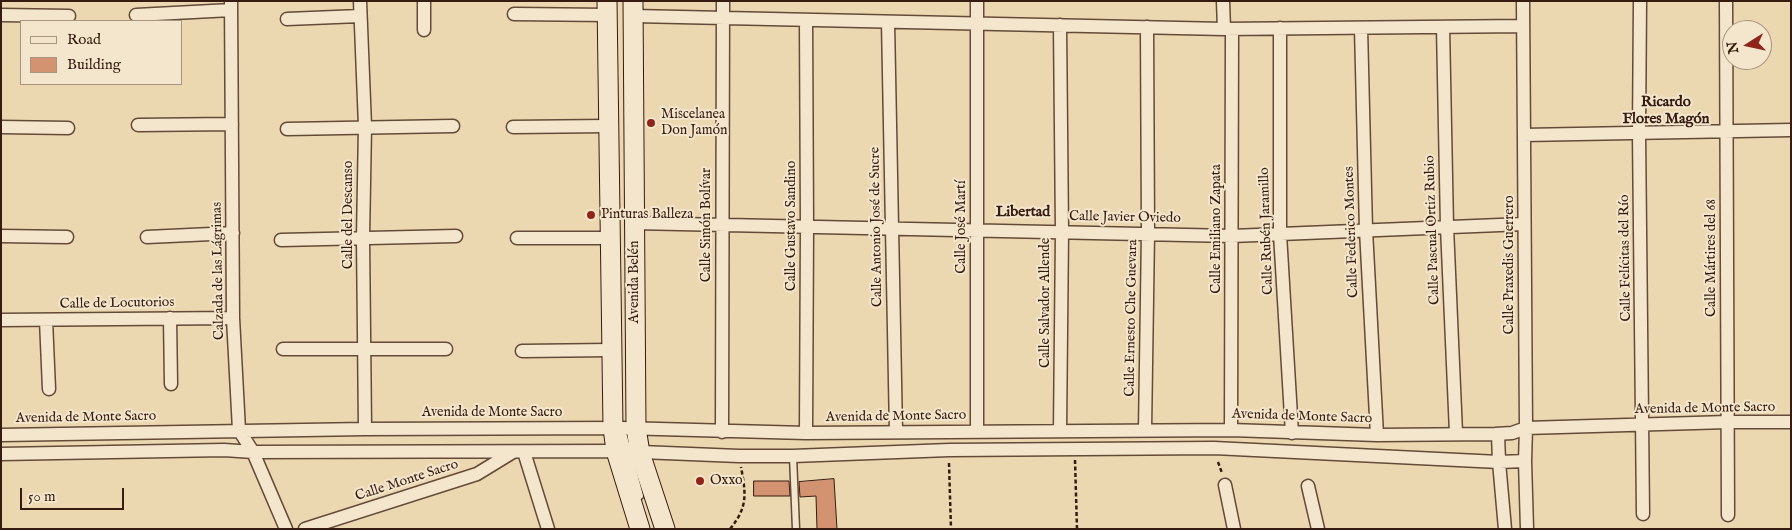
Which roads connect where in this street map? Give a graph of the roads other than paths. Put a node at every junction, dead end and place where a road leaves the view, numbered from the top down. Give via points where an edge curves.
1 (360, 1) edge
2 (424, 1) edge
3 (723, 1) edge
4 (977, 1) edge
5 (1223, 1) edge
6 (1523, 1) edge
7 (1640, 1) edge
8 (1726, 1) edge
9 (231, 6) edge
10 (607, 8) edge
11 (634, 8) edge
12 (514, 14) dead end
13 (1, 15) edge
14 (136, 15) dead end
15 (69, 16) dead end
16 (360, 16) junction
17 (723, 18) junction
18 (287, 19) dead end
19 (806, 20) junction
20 (888, 22) junction
21 (978, 24) junction
22 (1060, 25) junction
23 (1523, 26) junction
24 (1147, 27) junction
25 (1443, 27) junction
26 (1280, 28) junction
27 (1361, 28) junction
28 (1228, 29) junction
29 (424, 30) dead end
30 (232, 124) junction
31 (138, 125) dead end
32 (365, 126) junction
33 (453, 126) dead end
34 (608, 126) junction
35 (1, 127) edge
36 (513, 127) dead end
37 (68, 128) dead end
38 (287, 129) dead end
39 (1791, 130) edge
40 (1727, 132) junction
41 (1640, 134) junction
42 (1524, 135) junction
43 (629, 224) junction
44 (1524, 224) junction
45 (721, 225) junction
46 (807, 227) junction
47 (1448, 227) junction
48 (892, 228) junction
49 (977, 230) junction
50 (1366, 230) junction
51 (1062, 232) junction
52 (233, 233) junction
53 (1148, 234) junction
54 (1280, 234) junction
55 (1, 236) edge
56 (67, 236) dead end
57 (456, 236) dead end
58 (1232, 236) junction
59 (147, 237) dead end
60 (363, 238) junction
61 (517, 238) dead end
62 (609, 238) junction
63 (281, 240) dead end
64 (627, 250) dead end
65 (170, 318) junction
66 (233, 318) junction
67 (1, 320) edge
68 (46, 320) junction
69 (283, 349) dead end
70 (364, 349) junction
71 (446, 349) dead end
72 (611, 350) junction
73 (522, 351) dead end
74 (172, 384) dead end
75 (49, 389) dead end
76 (1728, 422) junction
77 (1791, 422) edge
78 (1642, 424) junction
79 (624, 426) junction
80 (365, 428) junction
81 (1526, 428) junction
82 (239, 430) junction
83 (1145, 430) junction
84 (1231, 430) junction
85 (977, 431) junction
86 (722, 432) junction
87 (896, 432) junction
88 (1060, 432) junction
89 (806, 433) junction
90 (1292, 433) junction
91 (1456, 433) junction
92 (1377, 434) junction
93 (1498, 434) junction
94 (1, 435) edge
95 (253, 452) junction
96 (518, 452) junction
97 (629, 452) junction
98 (1, 454) edge
99 (793, 456) junction
100 (1525, 461) junction
101 (1499, 462) junction
102 (1226, 485) road end
103 (1308, 486) dead end
104 (644, 503) dead end
105 (1643, 514) dead end
106 (1728, 515) dead end
107 (286, 529) edge
108 (305, 529) edge
109 (548, 529) edge
110 (640, 529) edge
111 (665, 529) edge
112 (796, 529) edge
113 (1234, 529) edge
114 (1318, 529) edge
115 (1505, 529) edge
116 (1527, 529) edge

1 - 16 street, Calle del Descanso
2 - 29 street
3 - 17 street, Calle Simón Bolívar
4 - 21 street, Calle José Martí
5 - 28 street, Calle Emiliano Zapata
6 - 23 street, Calle Praxedis Guerrero
7 - 41 street, Calle Felícitas del Río
8 - 40 street, Calle Mártires del 68
9 - 14 street
9 - 30 street, Calzada de las Lágrimas
10 - 12 street
10 - 34 main road, Avenida Belén
11 - 17 street
11 - 43 main road, Avenida Belén
13 - 15 street
16 - 18 street
16 - 32 street, Calle del Descanso
17 - 19 street
17 - 45 street, Calle Simón Bolívar
19 - 20 street
19 - 46 street, Calle Gustavo Sandino
20 - 21 street
20 - 48 street, Calle Antonio José de Sucre
21 - 22 street
21 - 49 street, Calle José Martí
22 - 24 street
22 - 51 street, Calle Salvador Allende
23 - 25 street
23 - 42 street, Calle Praxedis Guerrero
24 - 28 street
24 - 53 street, Calle Ernesto Che Guevara
25 - 27 street
25 - 47 street, Calle Pascual Ortiz Rubio
26 - 27 street
26 - 28 street
26 - 54 street, Calle Rubén Jaramillo
27 - 50 street, Calle Federico Montes
28 - 58 street, Calle Emiliano Zapata
30 - 31 street
30 - 52 street, Calzada de las Lágrimas
32 - 33 street
32 - 38 street
32 - 60 street, Calle del Descanso
34 - 36 street
34 - 62 main road, Avenida Belén
35 - 37 street
39 - 40 street
40 - 41 street
40 - 76 street, Calle Mártires del 68
41 - 42 street
41 - 78 street, Calle Felícitas del Río
42 - 44 street, Calle Praxedis Guerrero
43 - 45 street, Calle Javier Oviedo
43 - 79 main road, Avenida Belén
44 - 47 street, Calle Javier Oviedo
44 - 81 street, Calle Praxedis Guerrero
45 - 46 street, Calle Javier Oviedo
45 - 86 street, Calle Simón Bolívar
46 - 48 street, Calle Javier Oviedo
46 - 89 street, Calle Gustavo Sandino
47 - 50 street, Calle Javier Oviedo
47 - 91 street, Calle Pascual Ortiz Rubio
48 - 49 street, Calle Javier Oviedo
48 - 87 street, Calle Antonio José de Sucre
49 - 51 street, Calle Javier Oviedo
49 - 85 street, Calle José Martí
50 - 54 street, Calle Javier Oviedo
50 - 92 street, Calle Federico Montes
51 - 53 street, Calle Javier Oviedo
51 - 88 street, Calle Salvador Allende
52 - 59 street
52 - 66 street, Calzada de las Lágrimas
53 - 58 street, Calle Javier Oviedo
53 - 83 street, Calle Ernesto Che Guevara
54 - 58 street, Calle Javier Oviedo
54 - 90 street, Calle Rubén Jaramillo
55 - 56 street
57 - 60 street
58 - 84 street, Calle Emiliano Zapata
60 - 63 street
60 - 70 street, Calle del Descanso
61 - 62 street
62 - 72 main road, Avenida Belén
64 - 79 lane
65 - 66 street, Calle de Locutorios
65 - 68 street, Calle de Locutorios
65 - 74 street
66 - 82 street, Calzada de las Lágrimas
67 - 68 street, Calle de Locutorios
68 - 75 street
69 - 70 street
70 - 71 street
70 - 80 street, Calle del Descanso
72 - 73 street
72 - 79 main road, Avenida Belén
76 - 77 street, Avenida de Monte Sacro
76 - 78 street, Avenida de Monte Sacro
76 - 106 street, Calle Mártires del 68
78 - 81 street, Avenida de Monte Sacro
78 - 105 street, Calle Felícitas del Río
79 - 80 street, Avenida de Monte Sacro
79 - 86 street, Avenida de Monte Sacro
79 - 97 main road, Avenida Belén
80 - 82 street, Avenida de Monte Sacro
81 - 93 street, Avenida de Monte Sacro
81 - 100 street, Calle Praxedis Guerrero
82 - 94 street, Avenida de Monte Sacro
82 - 95 street, Calzada de las Lágrimas
83 - 84 street, Avenida de Monte Sacro
83 - 88 street, Avenida de Monte Sacro
84 - 90 street, Avenida de Monte Sacro
85 - 87 street, Avenida de Monte Sacro
85 - 88 street, Avenida de Monte Sacro
86 - 89 street, Avenida de Monte Sacro
87 - 89 street, Avenida de Monte Sacro
90 - 92 street, Avenida de Monte Sacro
91 - 92 street, Avenida de Monte Sacro
91 - 93 street, Avenida de Monte Sacro
93 - 101 street
95 - 96 street
95 - 98 street
95 - 107 street, Calzada de las Lágrimas
96 - 97 street
96 - 108 street, Calle Monte Sacro via 477,474
96 - 109 street
97 - 99 street
97 - 104 lane
97 - 110 main road, Avenida Belén
97 - 111 main road, Avenida Belén
99 - 101 street via 949,450 1214,448
99 - 112 lane
100 - 101 street
100 - 116 street, Calle Praxedis Guerrero
101 - 115 street
102 - 113 street
103 - 114 street

